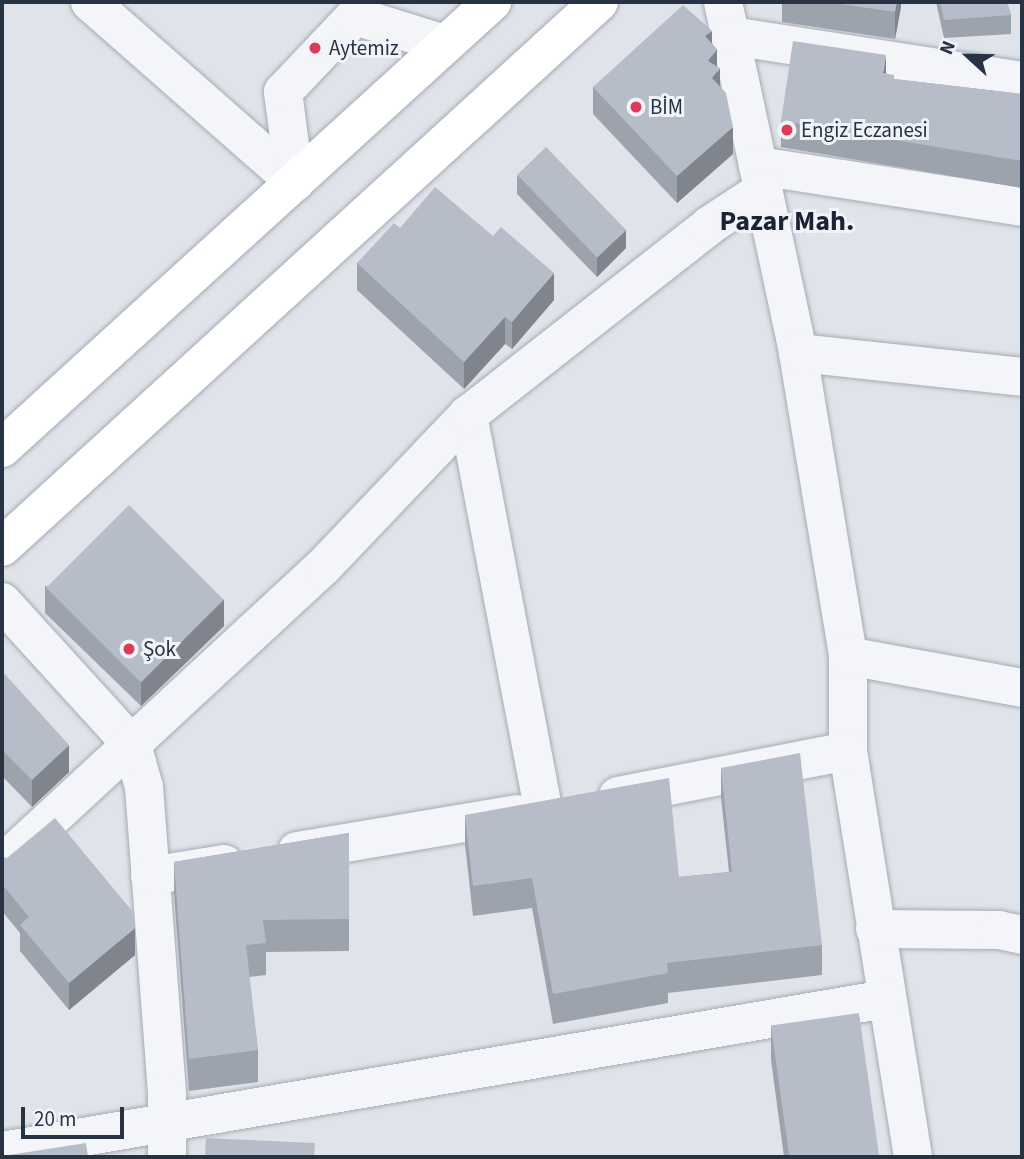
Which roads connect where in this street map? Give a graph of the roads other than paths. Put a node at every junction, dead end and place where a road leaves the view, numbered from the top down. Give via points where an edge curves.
1 (90, 2) edge
2 (492, 2) edge
3 (599, 2) edge
4 (727, 19) edge
5 (444, 44) junction
6 (1022, 80) edge
7 (760, 178) junction
8 (295, 182) junction
9 (1022, 207) edge
10 (798, 353) junction
11 (1022, 377) edge
12 (468, 415) junction
13 (2, 449) edge
14 (2, 547) edge
15 (2, 602) edge
16 (848, 656) junction
17 (1022, 688) edge
18 (132, 745) junction
19 (848, 751) junction
20 (543, 810) junction
21 (2, 864) edge
22 (150, 876) junction
23 (875, 929) junction
24 (1022, 935) edge
25 (887, 999) junction
26 (167, 1140) edge
27 (2, 1151) edge
28 (913, 1157) edge

1 - 8 street
2 - 5 highway
3 - 14 highway
4 - 6 street
4 - 7 street
5 - 8 highway
5 - 8 street via 355,16 283,92
7 - 9 street
7 - 10 street
7 - 12 street via 710,225
8 - 13 highway
10 - 11 street
10 - 16 street
12 - 18 street via 323,567
12 - 20 street
15 - 18 street
16 - 17 street
16 - 19 street
18 - 21 street
18 - 22 street via 144,787
19 - 20 street
19 - 23 street
20 - 22 street
22 - 26 street
23 - 24 street via 999,930
23 - 25 street
25 - 26 street
25 - 28 street
26 - 27 street

